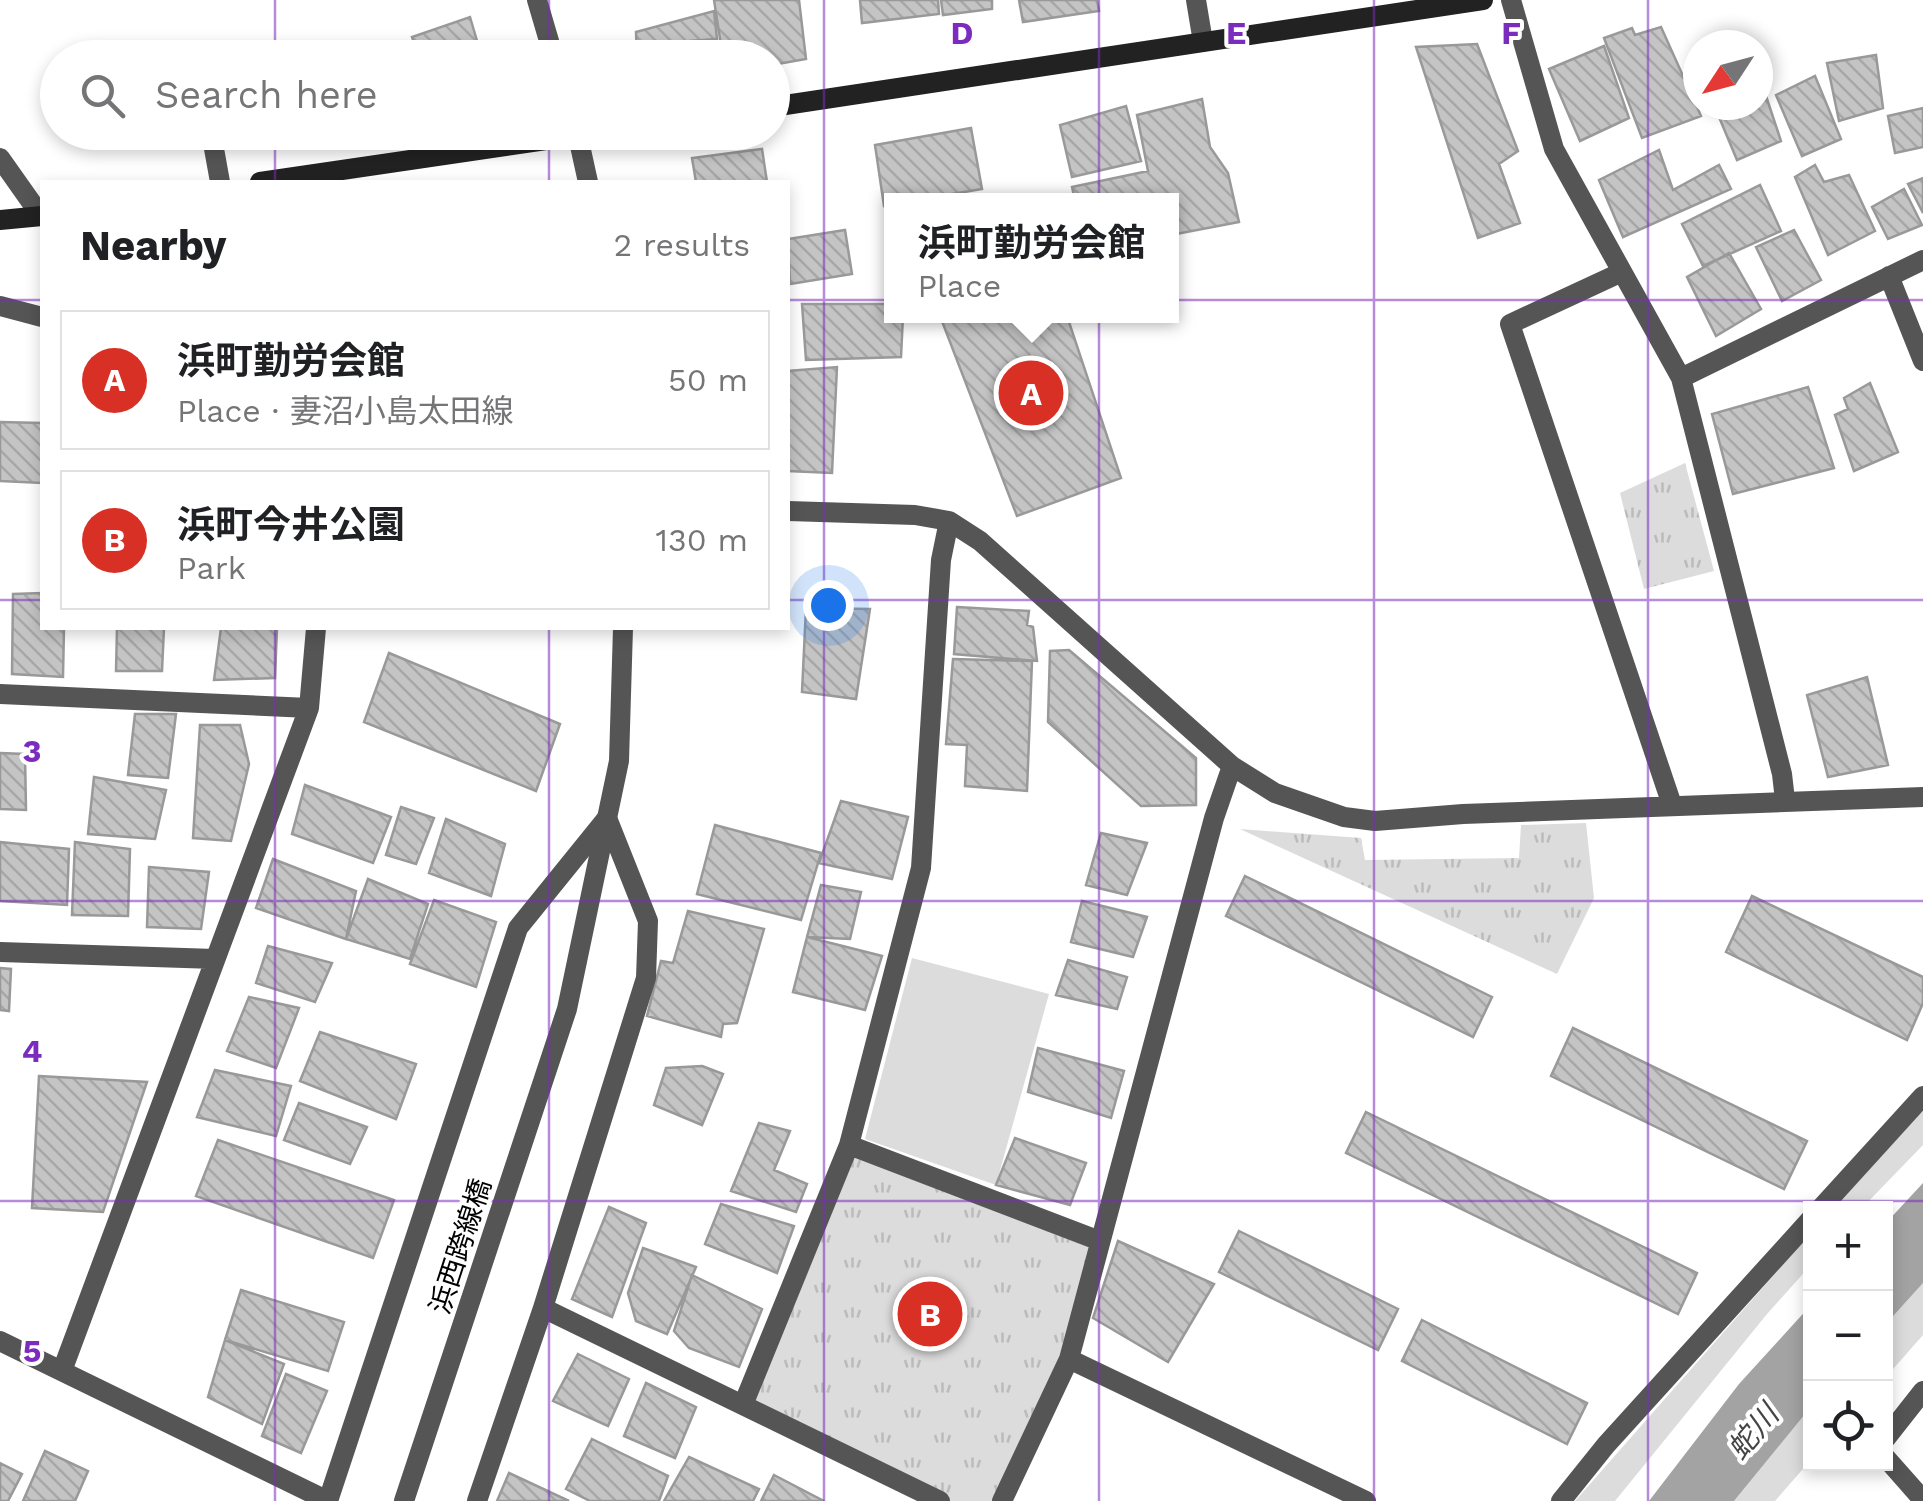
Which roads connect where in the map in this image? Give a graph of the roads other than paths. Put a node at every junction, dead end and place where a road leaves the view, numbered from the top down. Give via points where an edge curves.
1 (537, 0) edge
2 (1196, 0) edge
3 (1482, 0) edge
4 (1511, 0) edge
5 (549, 40) edge
6 (1203, 42) junction
7 (790, 104) edge
8 (214, 150) edge
9 (472, 150) edge
10 (581, 150) edge
11 (0, 158) edge
12 (220, 180) edge
13 (273, 180) edge
14 (588, 180) edge
15 (40, 213) edge
16 (40, 216) edge
17 (0, 220) edge
18 (1923, 260) edge
19 (1622, 272) junction
20 (1890, 276) junction
21 (0, 306) edge
22 (40, 316) edge
23 (1923, 362) edge
24 (1681, 378) junction
25 (790, 511) edge
26 (949, 520) junction
27 (316, 630) edge
28 (623, 630) edge
29 (0, 694) edge
30 (309, 708) junction
31 (1232, 766) junction
32 (1923, 798) edge
33 (1785, 800) junction
34 (1672, 805) junction
35 (607, 818) junction
36 (0, 952) edge
37 (215, 959) junction
38 (1923, 1096) edge
39 (849, 1144) junction
40 (1827, 1201) edge
41 (1803, 1228) edge
42 (1100, 1241) junction
43 (542, 1308) junction
44 (0, 1341) edge
45 (1069, 1359) junction
46 (62, 1371) junction
47 (1923, 1391) edge
48 (743, 1405) junction
49 (1893, 1429) edge
50 (1893, 1466) edge
51 (1923, 1500) edge
52 (404, 1501) edge
53 (477, 1501) edge
54 (940, 1501) edge
55 (1002, 1501) edge
56 (1366, 1501) edge
57 (1561, 1501) edge

1 - 5 street
2 - 6 street
3 - 6 main road
4 - 19 street via 1554,148
6 - 7 main road
8 - 12 street
9 - 13 main road
10 - 14 street
11 - 15 street
16 - 17 main road
18 - 20 street
19 - 24 street
19 - 34 street via 1510,324
20 - 23 street
20 - 24 street
21 - 22 street
24 - 33 street
25 - 26 street
26 - 31 street
26 - 39 street via 921,868
27 - 30 street
28 - 35 street, 浜西跨線橋 via 618,761
29 - 30 street
30 - 37 street
31 - 34 street via 1274,793 1375,822
31 - 42 street
32 - 33 street
33 - 34 street
35 - 43 street via 648,921 646,978
35 - 46 street via 518,928 328,1501
35 - 52 street, 浜西跨線橋 via 568,1009
36 - 37 street
37 - 46 street
38 - 40 street
39 - 42 street
39 - 48 street
41 - 57 street
42 - 45 street
43 - 48 street
43 - 53 street
44 - 46 street
45 - 55 street
45 - 56 street
47 - 49 street
48 - 54 street
50 - 51 street

